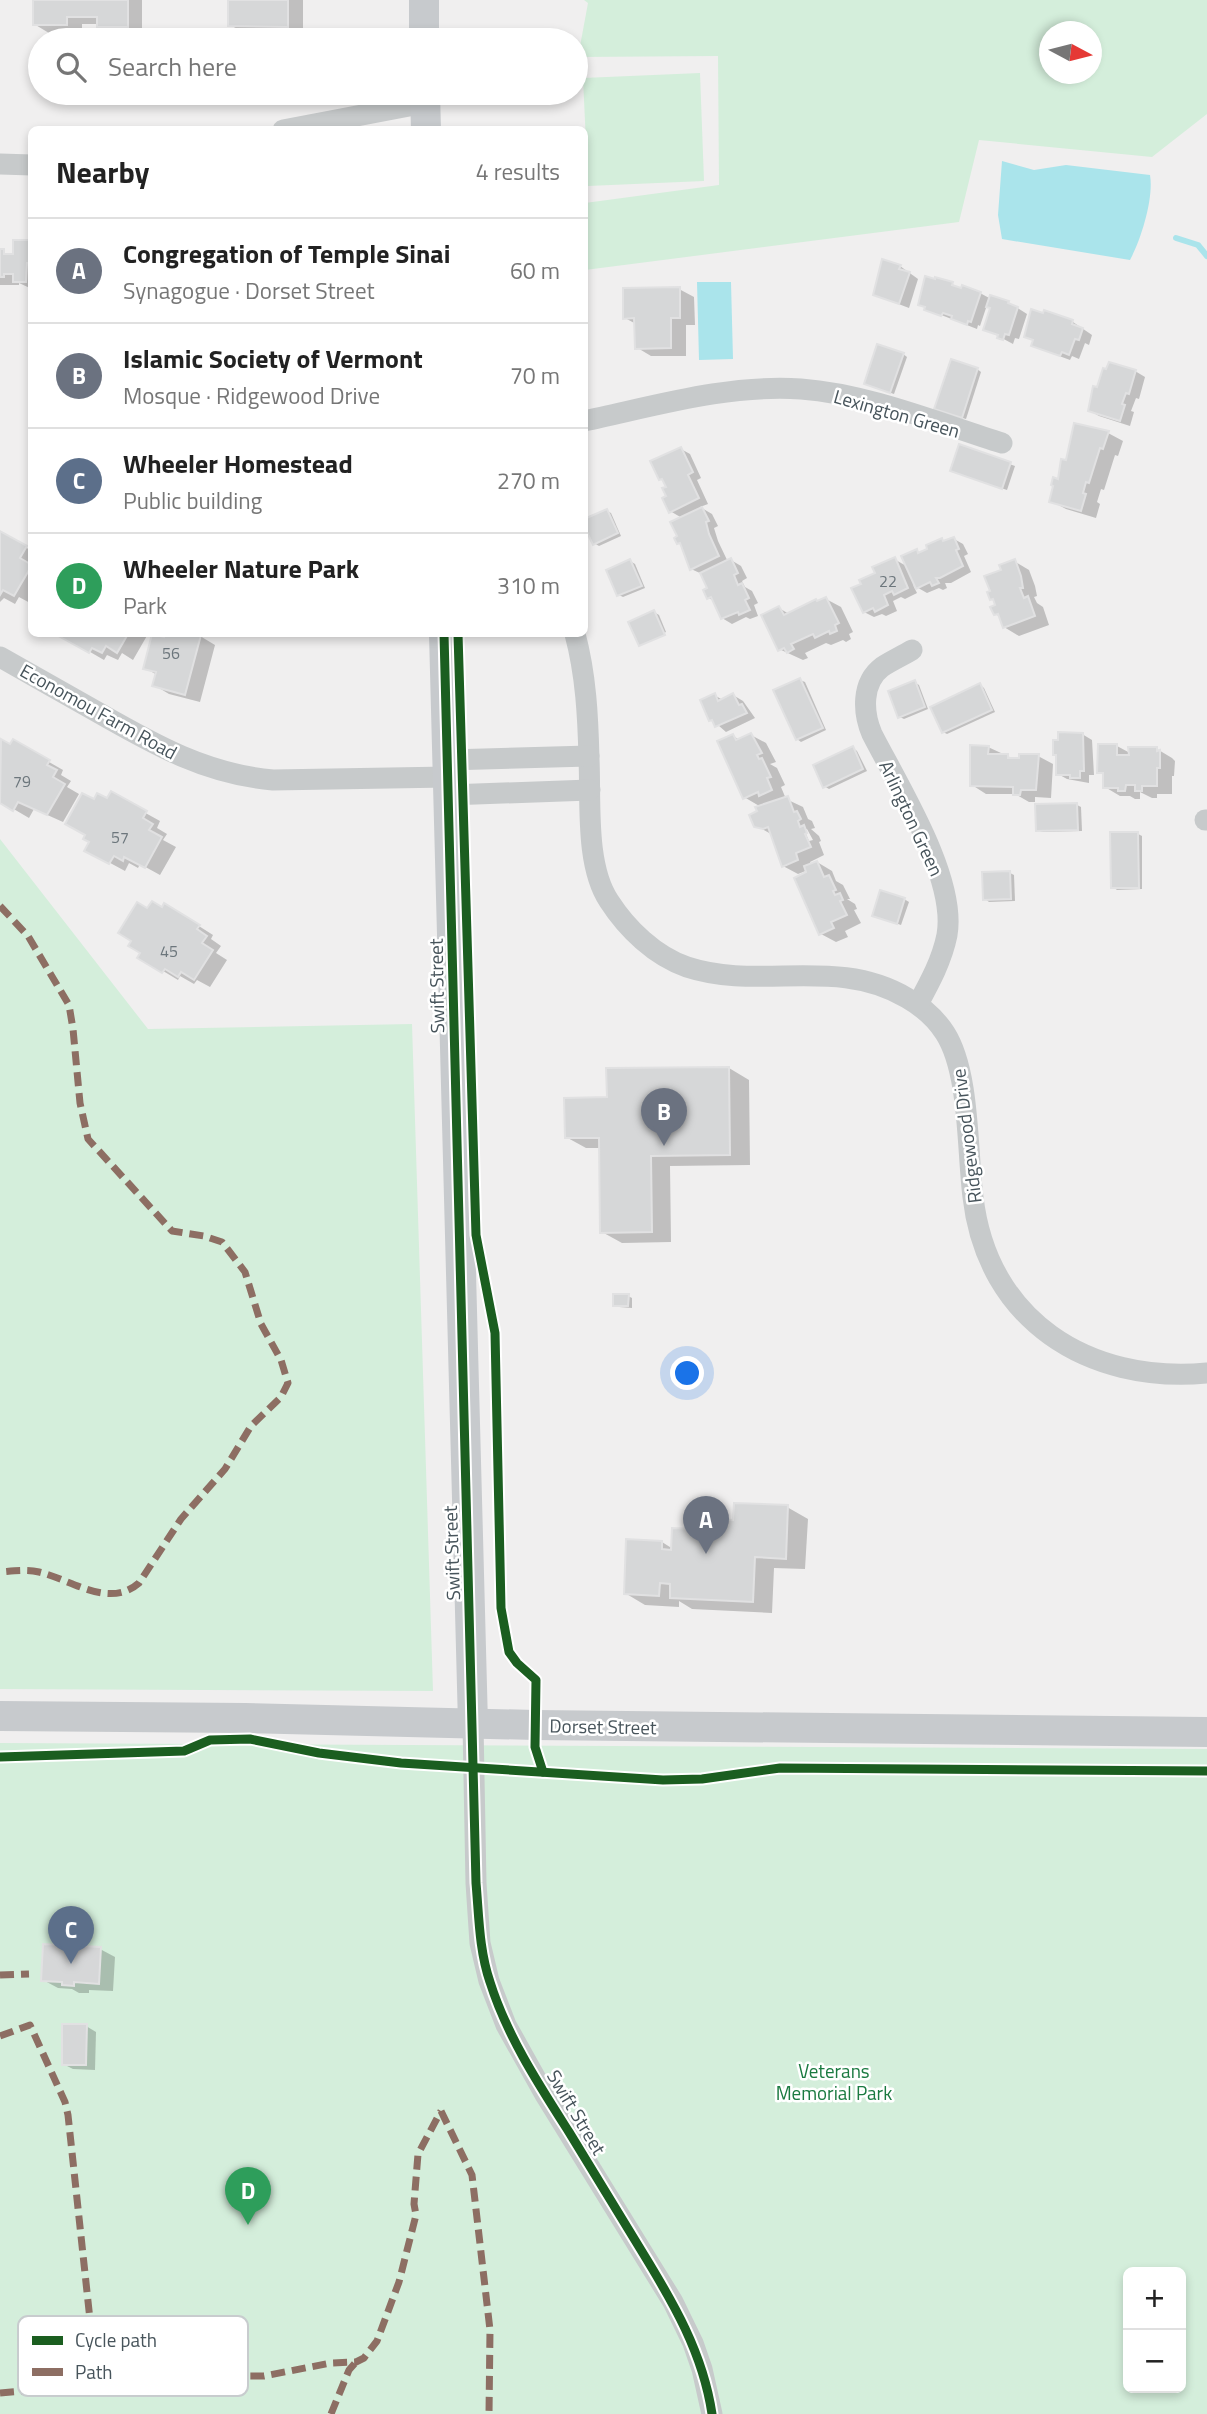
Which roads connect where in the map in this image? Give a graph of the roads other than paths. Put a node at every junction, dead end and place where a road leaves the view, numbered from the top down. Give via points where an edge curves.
1 (424, 0) edge
2 (424, 28) edge
3 (426, 108) edge
4 (309, 126) edge
5 (0, 164) edge
6 (28, 165) edge
7 (588, 420) edge
8 (1002, 443) dead end
9 (444, 637) edge
10 (576, 637) edge
11 (912, 650) dead end
12 (0, 657) edge
13 (589, 756) junction
14 (448, 777) junction
15 (590, 790) junction
16 (918, 1004) junction
17 (1207, 1373) edge
18 (0, 1716) edge
19 (473, 1724) junction
20 (1207, 1732) edge
21 (712, 2414) edge

1 - 2 street
3 - 4 street
5 - 6 street
7 - 8 street, Lexington Green via 724,392 800,389 850,396
9 - 14 street, Swift Street
10 - 13 street, Ridgewood Drive via 585,677
11 - 16 street, Arlington Green via 881,668 872,679 866,721 929,847 946,900 943,953
12 - 14 street, Economou Farm Road via 165,751 224,772 273,780
13 - 14 street
13 - 15 street, Ridgewood Drive
14 - 15 street
14 - 19 street, Swift Street
15 - 16 street, Ridgewood Drive via 595,863 603,891 630,928 666,957 716,973 851,976 894,989
16 - 17 street, Ridgewood Drive via 945,1032 954,1051 976,1223 998,1280 1026,1317 1091,1358 1168,1375
18 - 19 street, Dorset Street
19 - 20 street, Dorset Street
19 - 21 street, Swift Street via 476,1882 480,1943 489,1981 506,2025 544,2093 673,2302 693,2343

